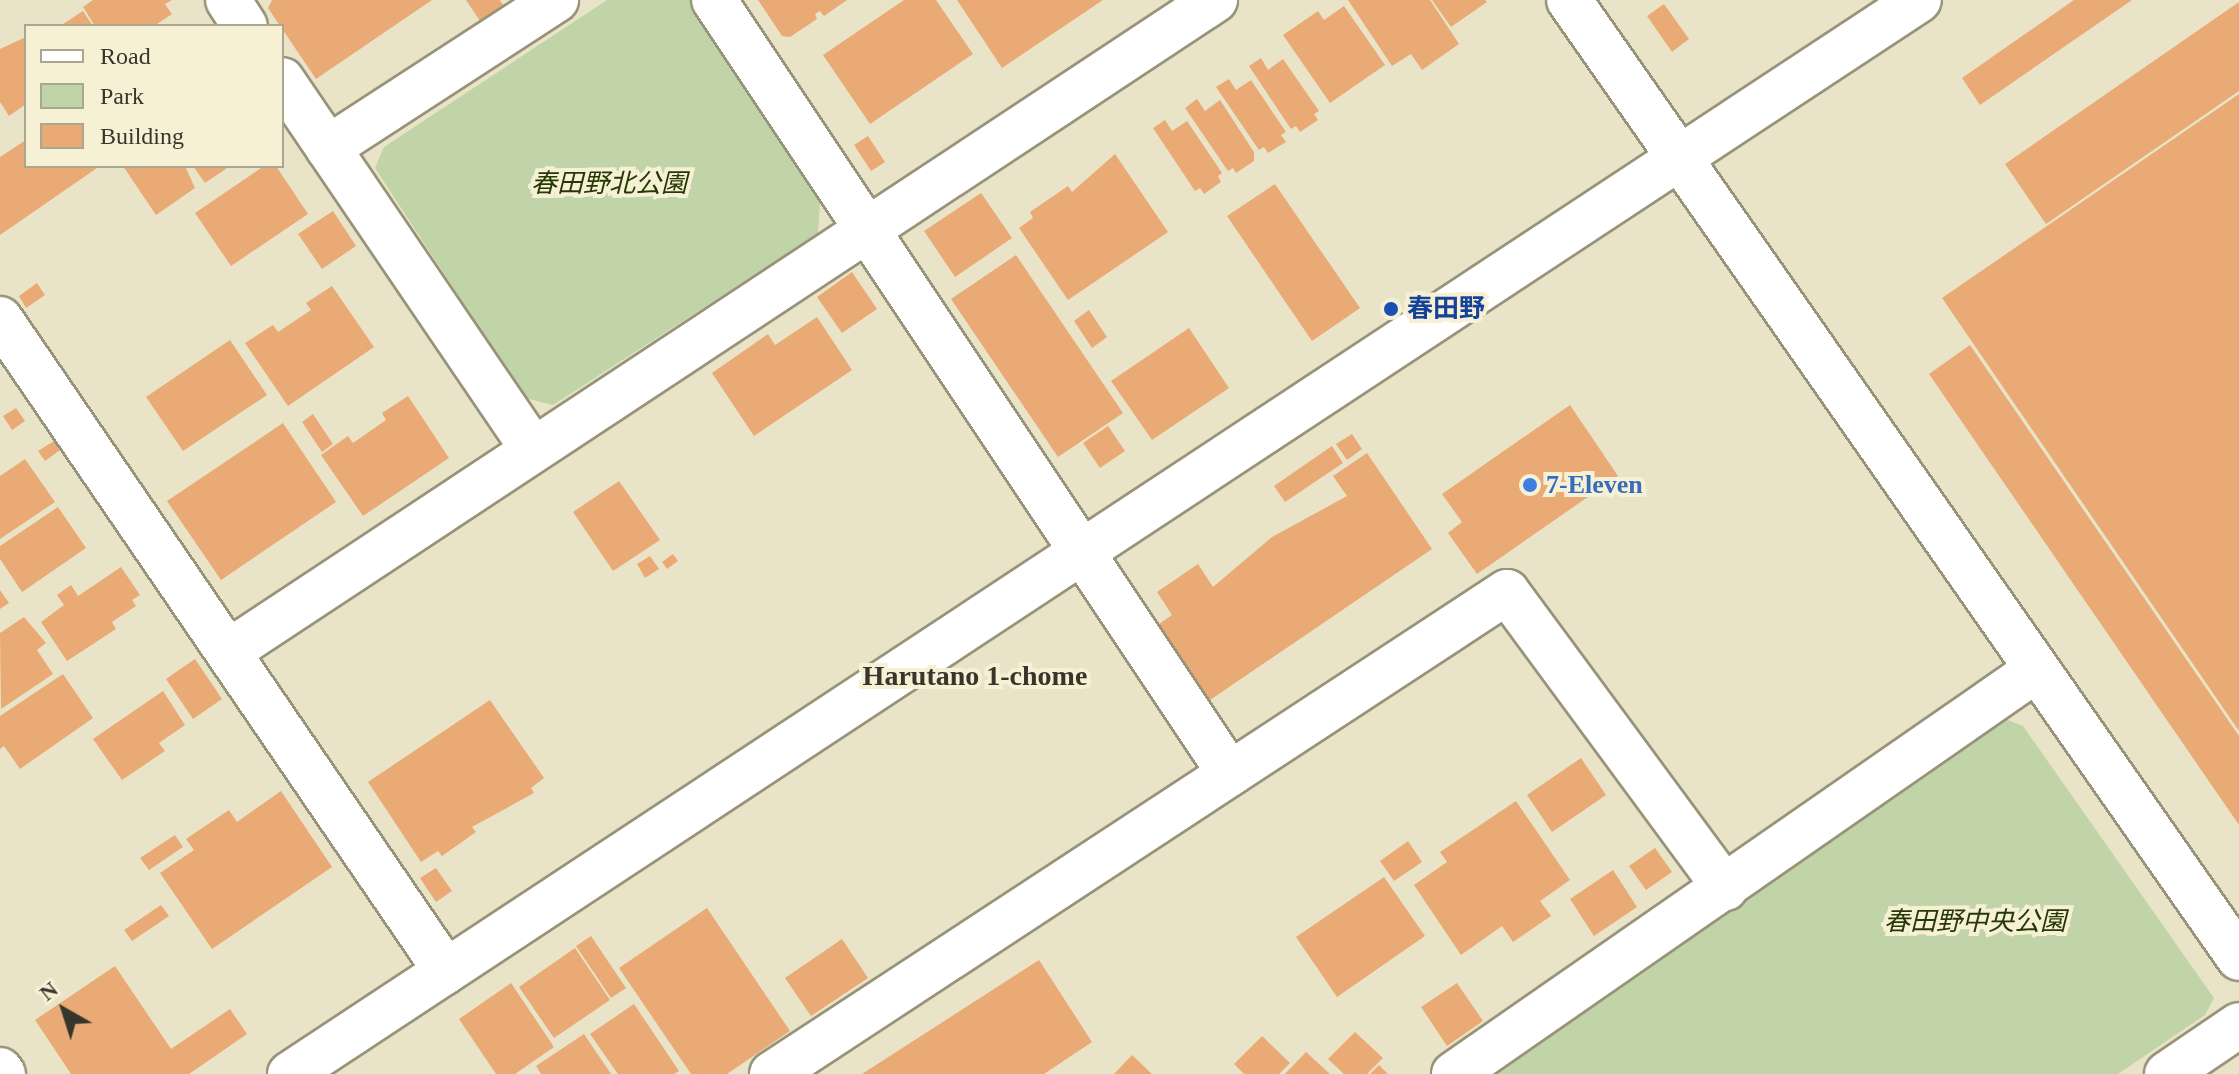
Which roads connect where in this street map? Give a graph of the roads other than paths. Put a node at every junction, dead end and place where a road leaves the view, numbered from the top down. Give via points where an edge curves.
1 (228, 0) edge
2 (556, 0) edge
3 (714, 0) edge
4 (1215, 0) edge
5 (1569, 0) edge
6 (1910, 3) edge
7 (244, 24) edge
8 (284, 83) edge
9 (328, 148) junction
10 (1679, 158) junction
11 (867, 230) junction
12 (2, 328) edge
13 (533, 450) junction
14 (1082, 551) junction
15 (228, 652) junction
16 (2036, 670) junction
17 (1230, 774) junction
18 (1725, 888) junction
19 (2239, 958) edge
20 (446, 971) junction
21 (2239, 1025) edge
22 (290, 1074) edge
23 (772, 1074) edge
24 (1454, 1074) edge
25 (2167, 1074) edge

1 - 7 street
2 - 9 street
3 - 11 street
4 - 11 street
5 - 10 street
6 - 10 street
8 - 9 street
9 - 13 street
10 - 14 street
10 - 16 street
11 - 13 street
11 - 14 street
12 - 15 street
13 - 15 street
14 - 17 street
14 - 20 street
15 - 20 street
16 - 18 street
16 - 19 street
17 - 18 street via 1507,592
17 - 23 street
18 - 24 street
20 - 22 street
21 - 25 street

